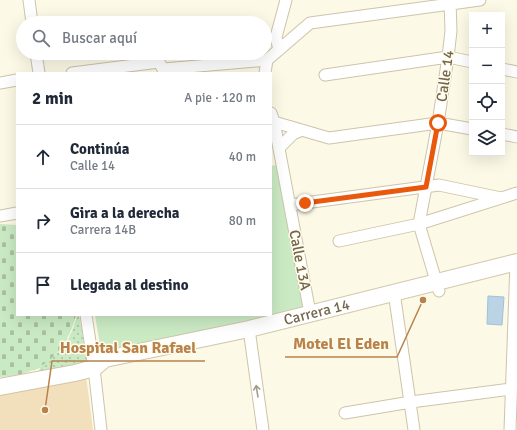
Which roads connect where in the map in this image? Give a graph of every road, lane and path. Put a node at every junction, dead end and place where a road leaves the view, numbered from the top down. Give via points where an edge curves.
1 (29, 0) edge
2 (286, 0) edge
3 (480, 0) edge
4 (450, 2) edge
5 (31, 16) edge
6 (278, 50) junction
7 (272, 55) edge
8 (448, 57) junction
9 (37, 60) edge
10 (267, 60) joint
11 (469, 61) edge
12 (163, 68) edge
13 (505, 70) edge
14 (39, 72) edge
15 (90, 72) edge
16 (265, 72) edge
17 (517, 72) edge
18 (325, 75) dead end
19 (16, 80) edge
20 (0, 83) edge
21 (273, 118) edge
22 (438, 123) junction
23 (469, 128) edge
24 (302, 130) junction
25 (505, 135) edge
26 (517, 137) edge
27 (279, 148) junction
28 (426, 187) junction
29 (517, 193) edge
30 (501, 198) junction
31 (290, 204) junction
32 (16, 213) edge
33 (0, 216) edge
34 (419, 224) junction
35 (339, 241) dead end
36 (517, 267) edge
37 (437, 287) junction
38 (394, 297) junction
39 (310, 313) junction
40 (86, 316) edge
41 (249, 333) junction
42 (94, 368) junction
43 (0, 387) edge
44 (511, 389) junction
45 (410, 402) junction
46 (345, 413) dead end
47 (100, 430) edge
48 (263, 430) edge
49 (414, 430) edge
50 (510, 430) edge

1 - 5 street
2 - 6 street via 276,37
3 - 4 street
4 - 6 street via 310,23
4 - 8 street, Calle 14 via 451,31
6 - 7 street
8 - 11 street
8 - 18 street
8 - 22 street, Calle 14
9 - 14 street
10 - 12 street
10 - 16 street
12 - 15 street
13 - 17 street
19 - 20 street
21 - 24 street
21 - 27 street, Calle 13A
22 - 23 street
22 - 24 street via 329,138
22 - 28 street, Calle 14
24 - 27 street via 293,134
25 - 26 street
27 - 31 street, Calle 13A
28 - 30 street via 439,185
28 - 31 street
28 - 34 street, Calle 14
29 - 30 street
30 - 34 street
31 - 39 street, Calle 13A
32 - 33 street
34 - 35 street
34 - 37 street, Calle 14
36 - 37 street, Carrera 14
36 - 44 street
37 - 38 street, Carrera 14
38 - 39 street, Carrera 14
38 - 41 street, Carrera 14
38 - 45 street
39 - 41 street, Carrera 14
40 - 42 street
41 - 42 street, Carrera 14 via 105,359
48 -> 41 street
42 - 43 street, Carrera 14
42 - 47 street
44 - 45 street
44 - 50 street
45 - 46 street
45 - 49 street

